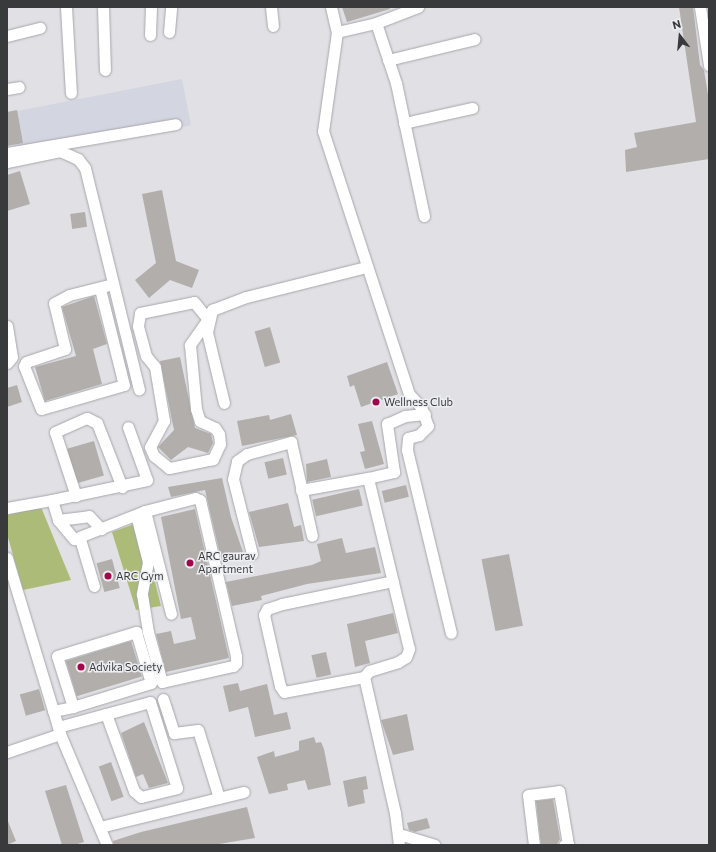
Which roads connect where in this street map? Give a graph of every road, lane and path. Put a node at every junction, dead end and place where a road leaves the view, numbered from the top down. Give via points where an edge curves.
1 (66, 7) edge
2 (103, 7) edge
3 (151, 7) edge
4 (170, 7) edge
5 (271, 7) edge
6 (331, 7) edge
7 (418, 7) edge
8 (700, 7) edge
9 (376, 23) junction
10 (273, 26) dead end
11 (40, 28) dead end
12 (170, 32) dead end
13 (337, 32) junction
14 (150, 35) dead end
15 (7, 36) edge
16 (475, 39) dead end
17 (388, 60) junction
18 (709, 65) edge
19 (105, 70) dead end
20 (19, 87) dead end
21 (7, 89) edge
22 (71, 93) dead end
23 (472, 108) dead end
24 (404, 123) junction
25 (176, 124) dead end
26 (7, 152) edge
27 (7, 162) edge
28 (424, 216) dead end
29 (366, 267) junction
30 (113, 284) junction
31 (100, 289) junction
32 (208, 319) junction
33 (7, 326) edge
34 (7, 363) edge
35 (139, 390) dead end
36 (224, 403) dead end
37 (424, 414) junction
38 (128, 427) dead end
39 (368, 478) junction
40 (122, 487) junction
41 (301, 490) junction
42 (76, 496) junction
43 (52, 500) junction
44 (7, 508) edge
45 (140, 513) junction
46 (58, 520) junction
47 (101, 529) junction
48 (312, 536) dead end
49 (80, 539) junction
50 (252, 554) dead end
51 (7, 558) edge
52 (392, 581) junction
53 (94, 586) dead end
54 (171, 614) dead end
55 (451, 633) dead end
56 (364, 677) junction
57 (164, 699) dead end
58 (73, 707) junction
59 (53, 711) junction
60 (106, 714) junction
61 (59, 730) junction
62 (7, 752) edge
63 (244, 792) dead end
64 (219, 798) junction
65 (100, 827) junction
66 (399, 839) edge
67 (107, 845) edge
68 (434, 845) edge
69 (534, 845) edge
70 (564, 845) edge

1 - 22 street
2 - 19 street
3 - 14 street
4 - 12 street
5 - 10 street
6 - 13 street
7 - 9 street
8 - 18 street
9 - 13 street
9 - 17 street
11 - 15 street
13 - 29 street via 323,131
16 - 17 street
17 - 24 street
20 - 21 street
23 - 24 street
24 - 28 street
25 - 26 street
27 - 30 street via 60,151 78,159 85,168
29 - 32 street via 246,297 212,310
29 - 37 street via 409,394
30 - 31 street
30 - 35 street
31 - 31 street via 69,295 54,303 65,349 26,362 24,366 41,409 124,385
32 - 32 street via 190,345 196,409 200,421 215,428 219,434 220,444 213,459 169,468 154,456 150,447 164,421 155,367 146,356 138,326 140,313 194,302
32 - 36 street via 207,332
33 - 34 street via 12,356
37 - 39 street via 405,416 387,424 394,472
37 - 55 street via 428,426 419,434 408,438 408,450
38 - 40 street via 148,478 144,483
39 - 41 street
39 - 52 street
40 - 42 street
40 - 42 street via 97,422 87,418 55,432
41 - 48 street
41 - 50 street via 291,442 247,454 237,461 233,479
42 - 43 street
43 - 44 street
43 - 46 street
45 - 45 street via 195,498 200,500 236,656 236,664 233,666 162,682 148,632 142,594 148,562
45 - 47 street
45 - 54 street
46 - 47 street via 89,516
46 - 49 street via 71,537
47 - 49 street
49 - 53 street
51 - 59 street
52 - 56 street via 409,649 406,657 398,662 369,671
52 - 56 street via 282,604 267,609 264,615 280,686 284,692
56 - 66 street
57 - 64 street via 174,733 198,730
58 - 58 street via 151,683 136,632 57,656
58 - 59 street
59 - 61 street
60 - 60 street via 134,791 141,798 177,788 150,702
60 - 61 street
61 - 62 street
61 - 65 street
63 - 64 street
64 - 65 street
65 - 67 street
66 - 68 street
69 - 70 street via 528,795 558,791 568,844

